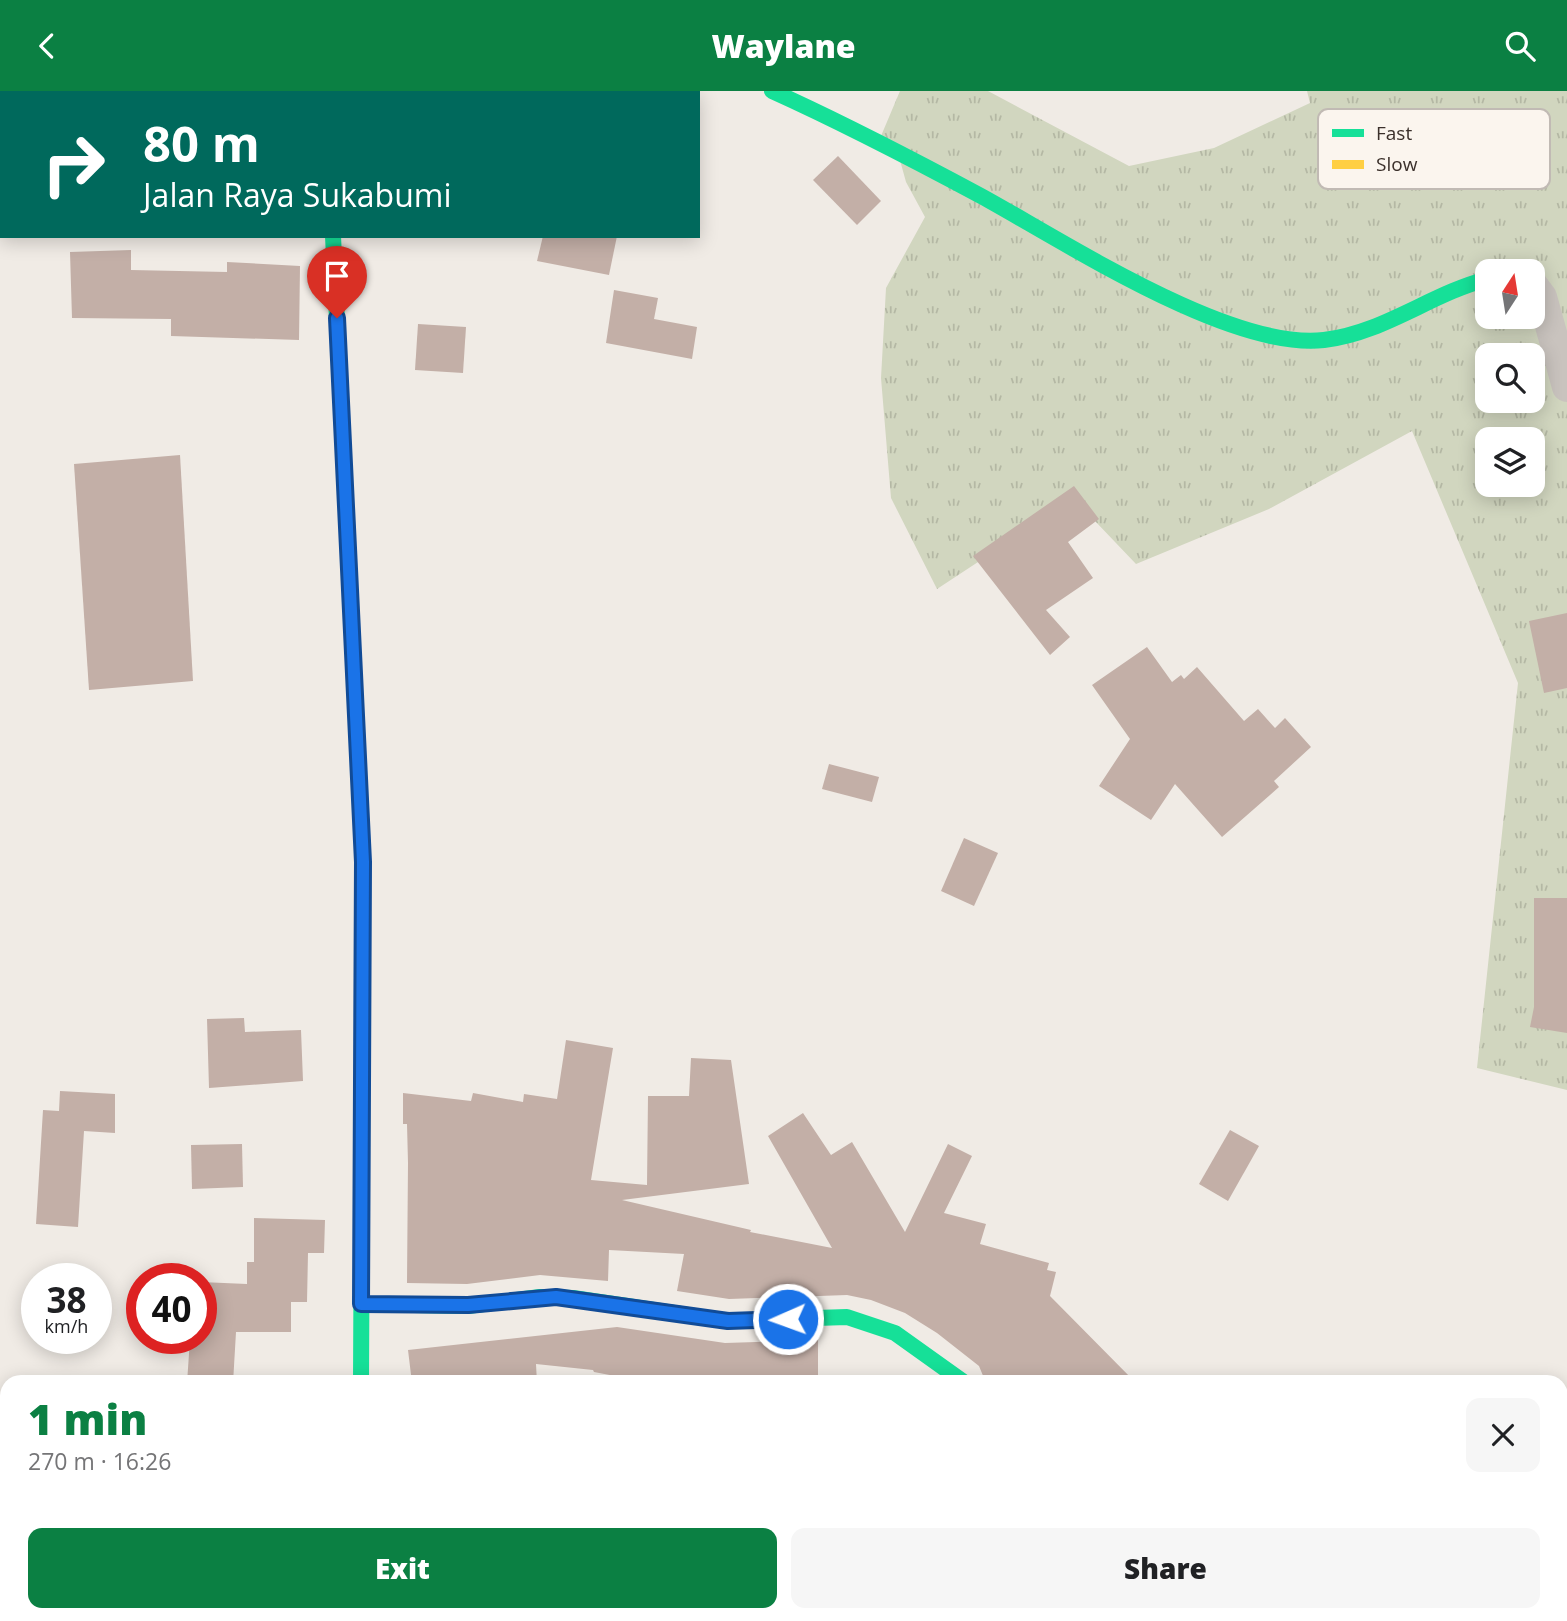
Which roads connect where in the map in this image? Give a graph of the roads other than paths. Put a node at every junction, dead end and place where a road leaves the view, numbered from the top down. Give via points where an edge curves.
1 (772, 91) edge
2 (334, 238) edge
3 (1475, 282) edge
4 (1545, 308) edge
5 (1567, 387) edge
6 (361, 1304) junction
7 (361, 1375) edge
8 (955, 1375) edge

1 - 3 main road via 865,133 1161,294 1258,333 1296,341 1328,339 1424,306
2 - 6 main road via 363,862
4 - 5 street
6 - 7 main road
6 - 8 main road via 468,1305 573,1298 728,1321 866,1320 908,1339

